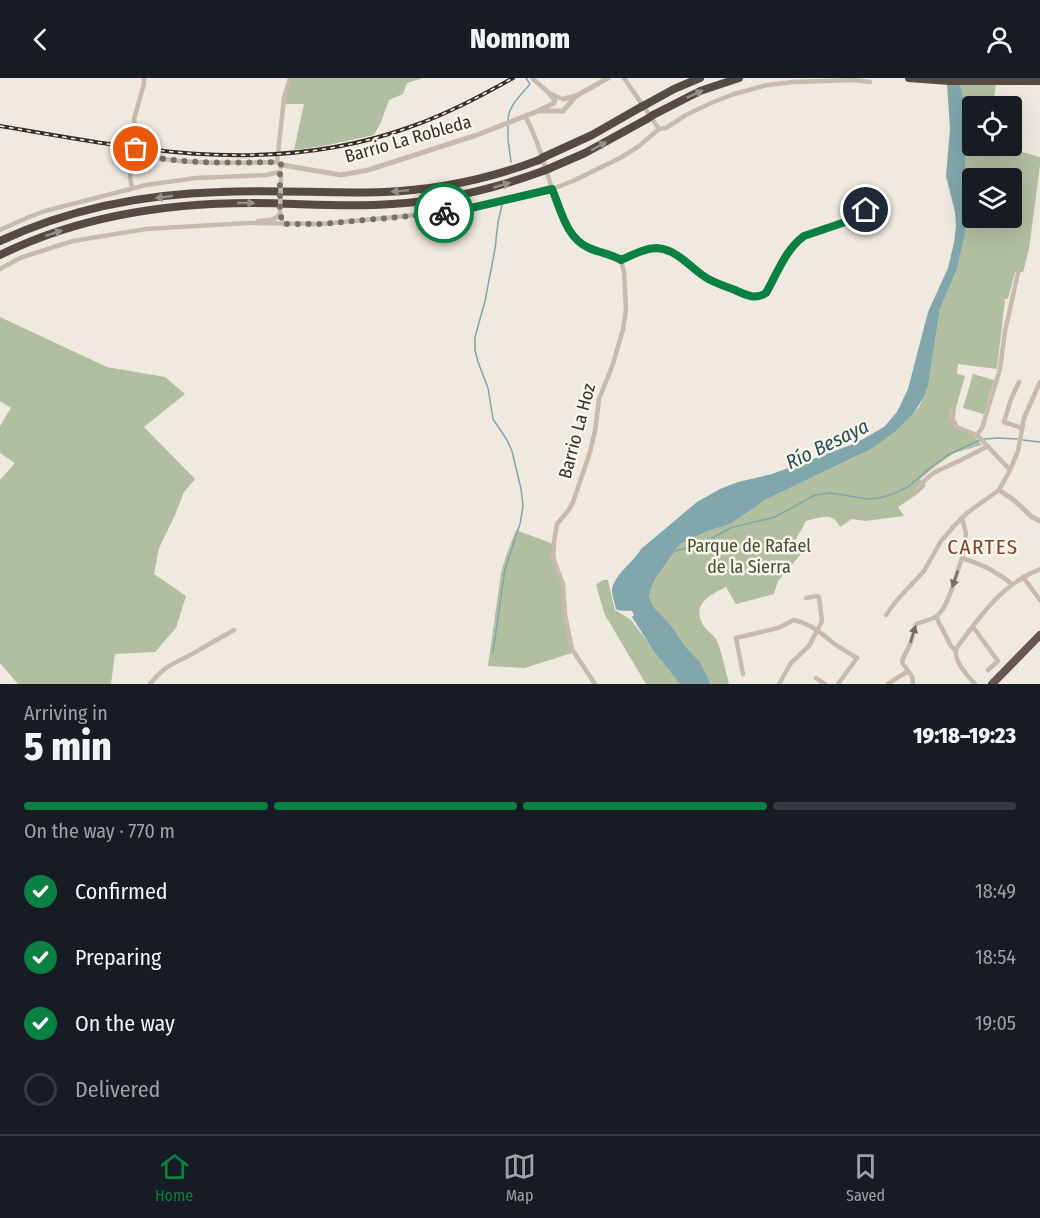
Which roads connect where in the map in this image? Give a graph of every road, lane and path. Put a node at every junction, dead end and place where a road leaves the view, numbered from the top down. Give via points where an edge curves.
1 (144, 78) edge
2 (290, 78) edge
3 (532, 78) edge
4 (608, 78) edge
5 (624, 78) edge
6 (700, 78) edge
7 (739, 78) edge
8 (909, 78) edge
9 (1040, 81) edge
10 (870, 82) dead end
11 (576, 96) junction
12 (558, 100) junction
13 (567, 106) junction
14 (538, 111) junction
15 (556, 111) junction
16 (525, 116) junction
17 (659, 129) junction
18 (136, 154) junction
19 (280, 169) junction
20 (132, 188) junction
21 (552, 189) junction
22 (881, 192) dead end
23 (280, 213) junction
24 (248, 223) junction
25 (283, 224) junction
26 (0, 230) edge
27 (0, 241) edge
28 (0, 255) edge
29 (621, 260) junction
30 (0, 268) edge
31 (1018, 273) dead end
32 (1019, 382) dead end
33 (1040, 382) edge
34 (951, 410) dead end
35 (1022, 428) junction
36 (978, 436) junction
37 (986, 444) junction
38 (1010, 470) junction
39 (999, 490) junction
40 (914, 492) dead end
41 (962, 518) junction
42 (1040, 521) edge
43 (962, 558) junction
44 (1040, 569) edge
45 (1023, 577) junction
46 (1012, 584) junction
47 (806, 598) dead end
48 (1040, 600) edge
49 (886, 615) dead end
50 (936, 617) junction
51 (973, 627) junction
52 (234, 630) dead end
53 (817, 630) junction
54 (1040, 635) edge
55 (956, 651) junction
56 (988, 670) dead end
57 (908, 671) junction
58 (743, 674) dead end
59 (816, 678) dead end
60 (150, 684) edge
61 (595, 684) edge
62 (779, 684) edge
63 (825, 684) edge
64 (838, 684) edge
65 (888, 684) edge
66 (913, 684) edge
67 (975, 684) edge
68 (992, 684) edge

1 - 18 street via 134,119
2 - 19 street via 284,98
3 - 12 street
4 - 11 street
5 - 17 street
6 -> 27 highway via 542,158 479,178 409,190 220,192 148,199 67,216
28 -> 7 highway via 78,226 153,211 229,204 371,205 480,191 585,153 700,91
8 - 9 highway
10 - 17 street via 767,85 711,102
11 - 12 street
11 - 13 street
12 - 13 street
12 - 14 street, Barrio La Robleda
12 - 15 street
13 - 15 street
14 - 15 street, Barrio La Robleda
14 - 16 street, Barrio La Robleda
16 - 19 street, Barrio La Robleda via 368,170 341,175
16 - 21 street
17 - 21 street via 614,161
18 - 19 street, Barrio La Robleda
18 - 20 street via 130,177
19 - 20 street, Barrio La Robleda via 266,175 195,178
19 - 23 street, bridge
20 - 26 street, Barrio La Robleda via 45,211
21 - 25 street via 458,211
21 - 29 street via 572,235 589,248
22 - 29 street via 854,219 799,240 762,296 749,296 715,283 663,249
23 - 24 street via 275,218
23 - 25 street
24 - 25 street
24 - 30 street via 90,237
29 - 61 street, Barrio La Hoz via 626,310 623,329 599,399 590,452 573,501 557,524 553,558 563,584 571,645
31 - 36 street via 1000,369
32 - 35 street via 1004,422
33 - 35 street
34 - 36 street via 957,427
35 - 38 street via 1020,446
36 - 37 street
37 - 38 street
37 - 40 street via 935,472
38 - 39 street
39 - 41 street
39 - 42 street
41 - 43 street via 966,532
41 - 49 street via 941,541 924,572
43 - 46 street via 985,565
43 -> 50 street via 947,600
44 - 45 street
45 - 46 street
45 - 48 street
46 - 51 street
47 - 53 street via 819,597 822,621
50 - 55 street
57 -> 50 street via 903,659 916,624
51 - 55 street
51 - 56 street via 998,661
52 - 60 street via 165,667
53 - 58 street via 794,620 736,638
53 - 62 street
53 - 64 street via 857,658
54 - 68 highway
55 - 67 street via 959,663
57 - 65 street
57 - 66 street
59 - 63 street

